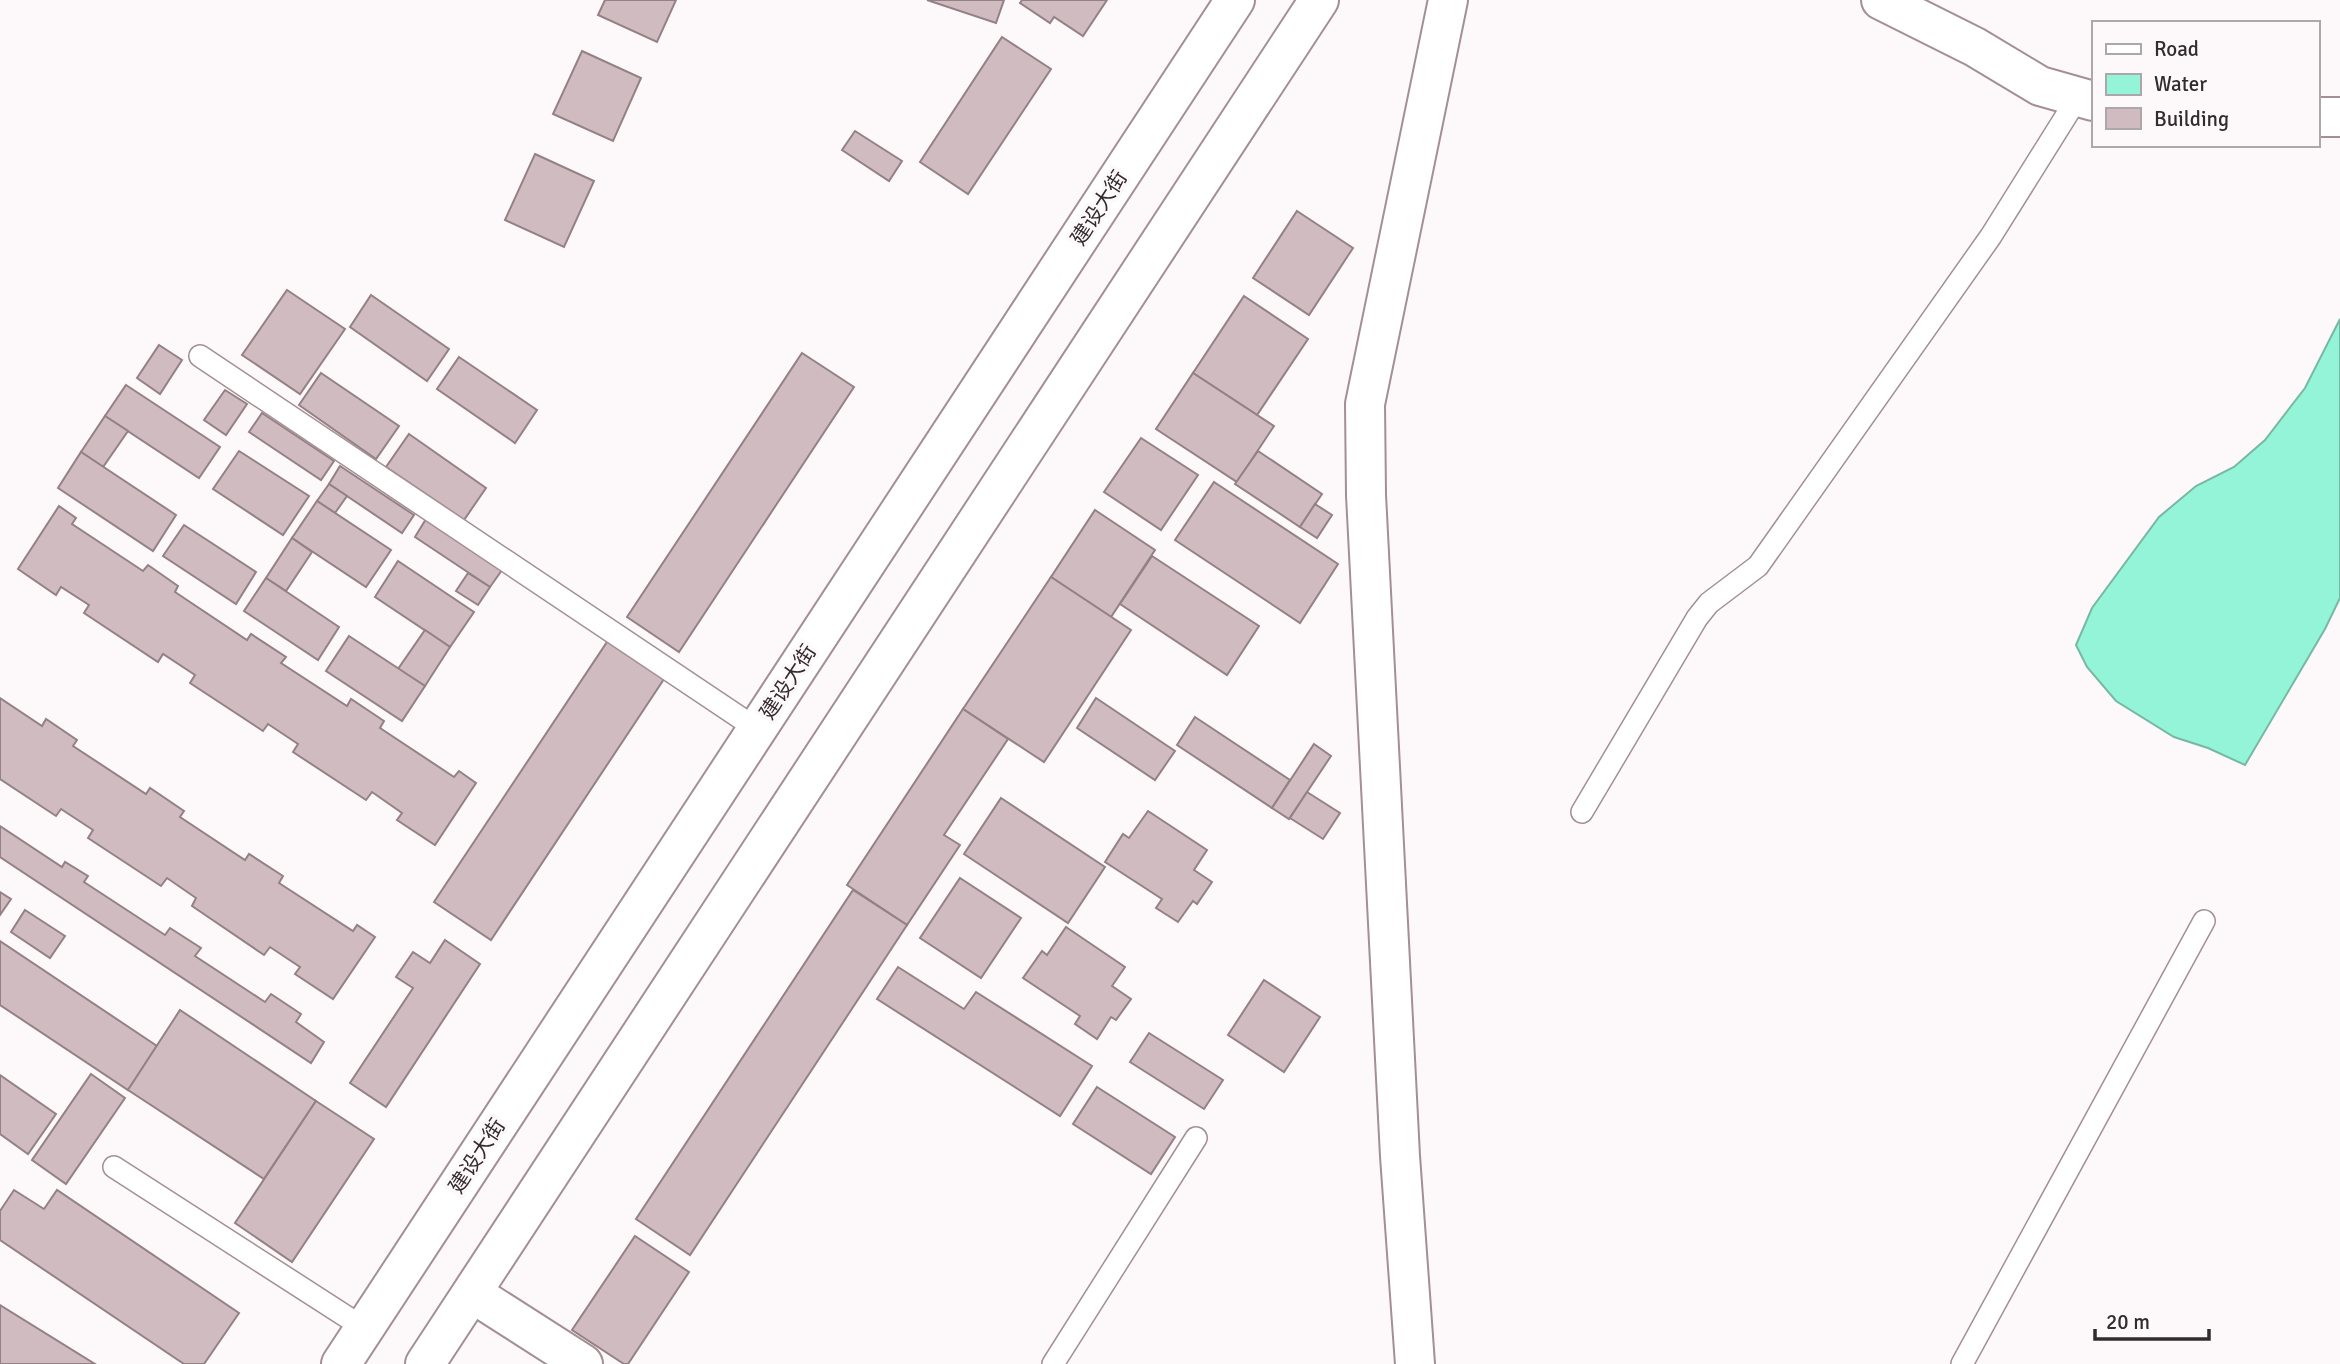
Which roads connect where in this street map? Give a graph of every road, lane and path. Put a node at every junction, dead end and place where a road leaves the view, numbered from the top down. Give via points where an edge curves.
1 (1235, 0) edge
2 (1319, 0) edge
3 (1448, 0) edge
4 (1881, 0) edge
5 (2086, 99) edge
6 (2319, 117) edge
7 (2340, 117) edge
8 (200, 356) dead end
9 (757, 729) junction
10 (1582, 812) dead end
11 (2204, 921) dead end
12 (1196, 1138) dead end
13 (114, 1167) dead end
14 (472, 1293) junction
15 (364, 1328) junction
16 (341, 1364) edge
17 (425, 1364) edge
18 (583, 1364) edge
19 (1053, 1364) edge
20 (1415, 1364) edge
21 (1962, 1364) edge

1 - 9 main road, 建设大街
2 - 14 main road
3 - 20 main road via 1365,404 1400,1156
4 - 5 main road via 2040,86
5 - 10 lane via 1758,566 1709,603 1697,618
6 - 7 main road
8 - 9 lane
9 - 15 main road, 建设大街
11 - 21 lane
12 - 19 lane
13 - 15 lane
14 - 17 main road
14 - 18 main road
15 - 16 main road, 建设大街

